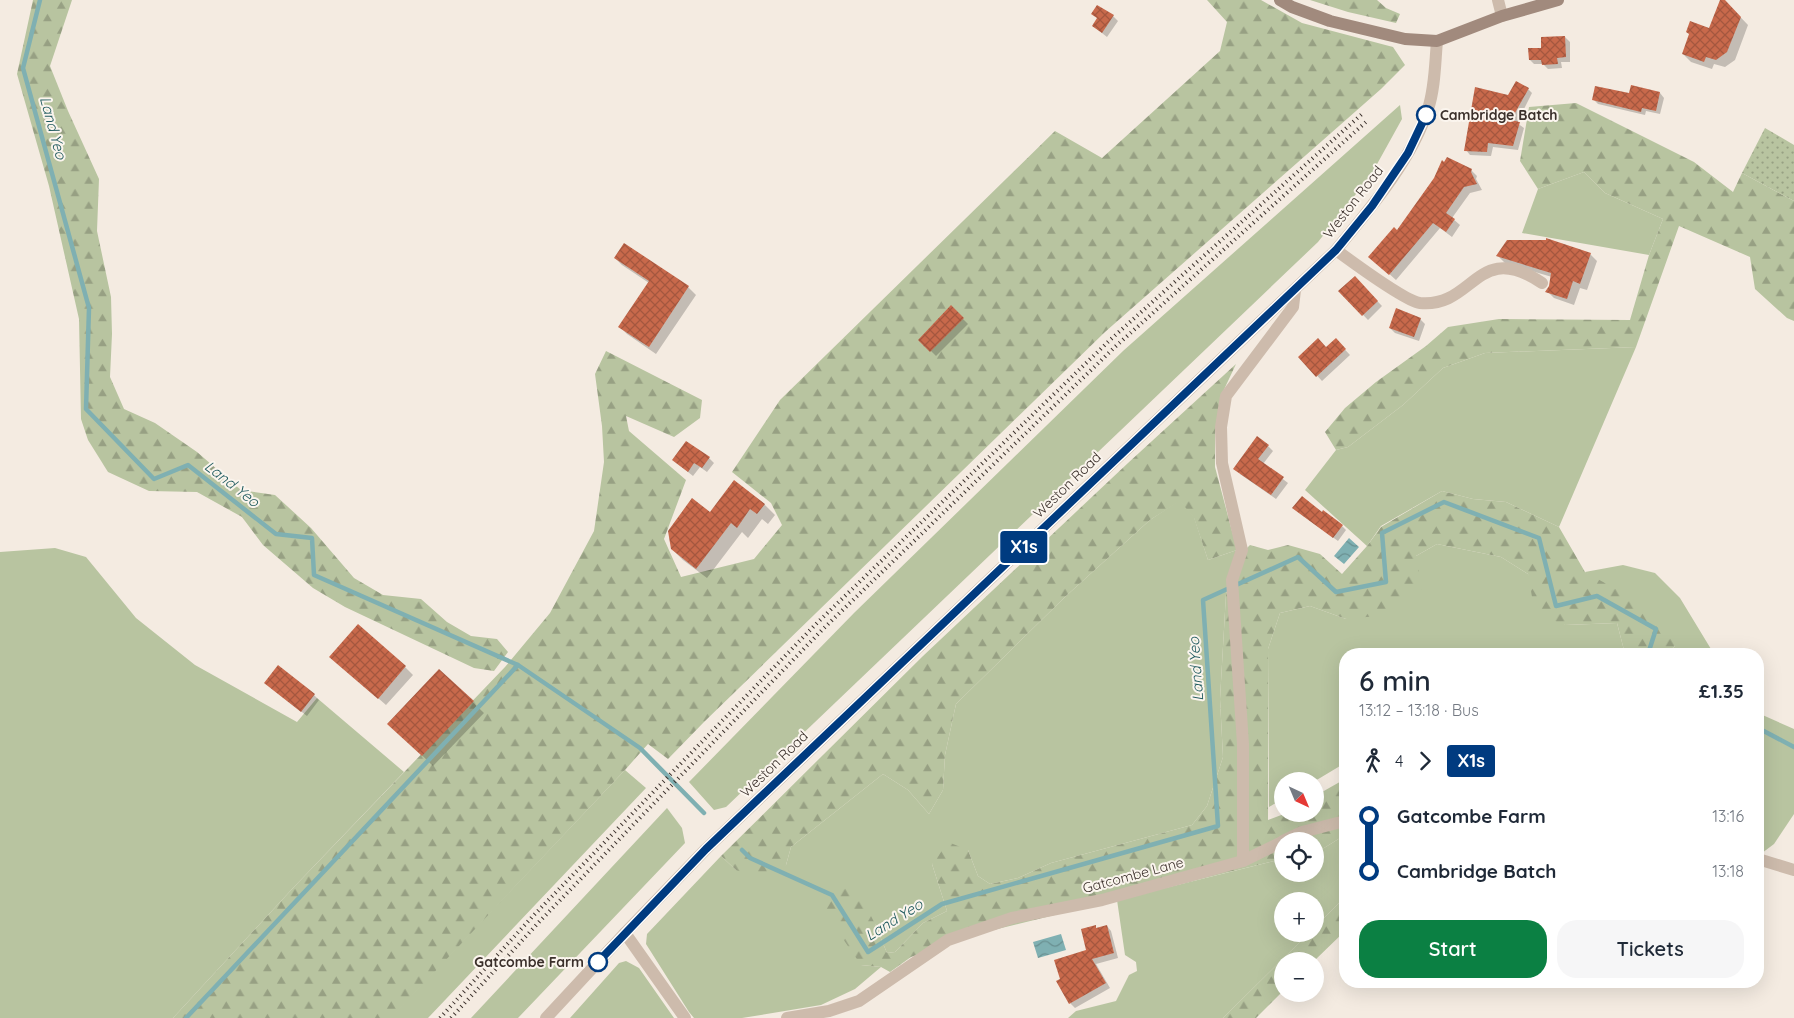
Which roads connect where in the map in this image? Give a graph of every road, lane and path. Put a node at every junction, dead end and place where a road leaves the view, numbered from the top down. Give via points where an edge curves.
1 (1280, 0) edge
2 (1498, 0) edge
3 (1558, 0) edge
4 (1502, 16) junction
5 (1437, 41) junction
6 (1336, 250) junction
7 (1542, 283) dead end
8 (1294, 290) junction
9 (1339, 823) edge
10 (1302, 832) edge
11 (1274, 846) edge
12 (1243, 861) junction
13 (1764, 861) edge
14 (1794, 870) edge
15 (625, 933) junction
16 (546, 1018) edge
17 (685, 1018) edge
18 (787, 1018) edge

1 - 5 main road via 1330,21 1405,38
2 - 4 street
3 - 4 main road
4 - 5 main road
5 - 6 street, Weston Road via 1428,109 1408,153 1372,206
6 - 7 street via 1419,303 1442,301 1461,292 1490,270 1510,268 1527,273
6 - 8 street, Weston Road
8 - 12 street via 1293,307 1226,396 1221,427 1222,464 1242,550 1232,580 1243,744
8 - 15 street, Weston Road via 706,849
9 - 10 street, Gatcombe Lane
11 - 12 street, Gatcombe Lane
12 - 18 street, Gatcombe Lane via 1102,900 1012,918 948,940 859,1001 829,1011
13 - 14 street
15 - 16 street, Weston Road
15 - 17 street

